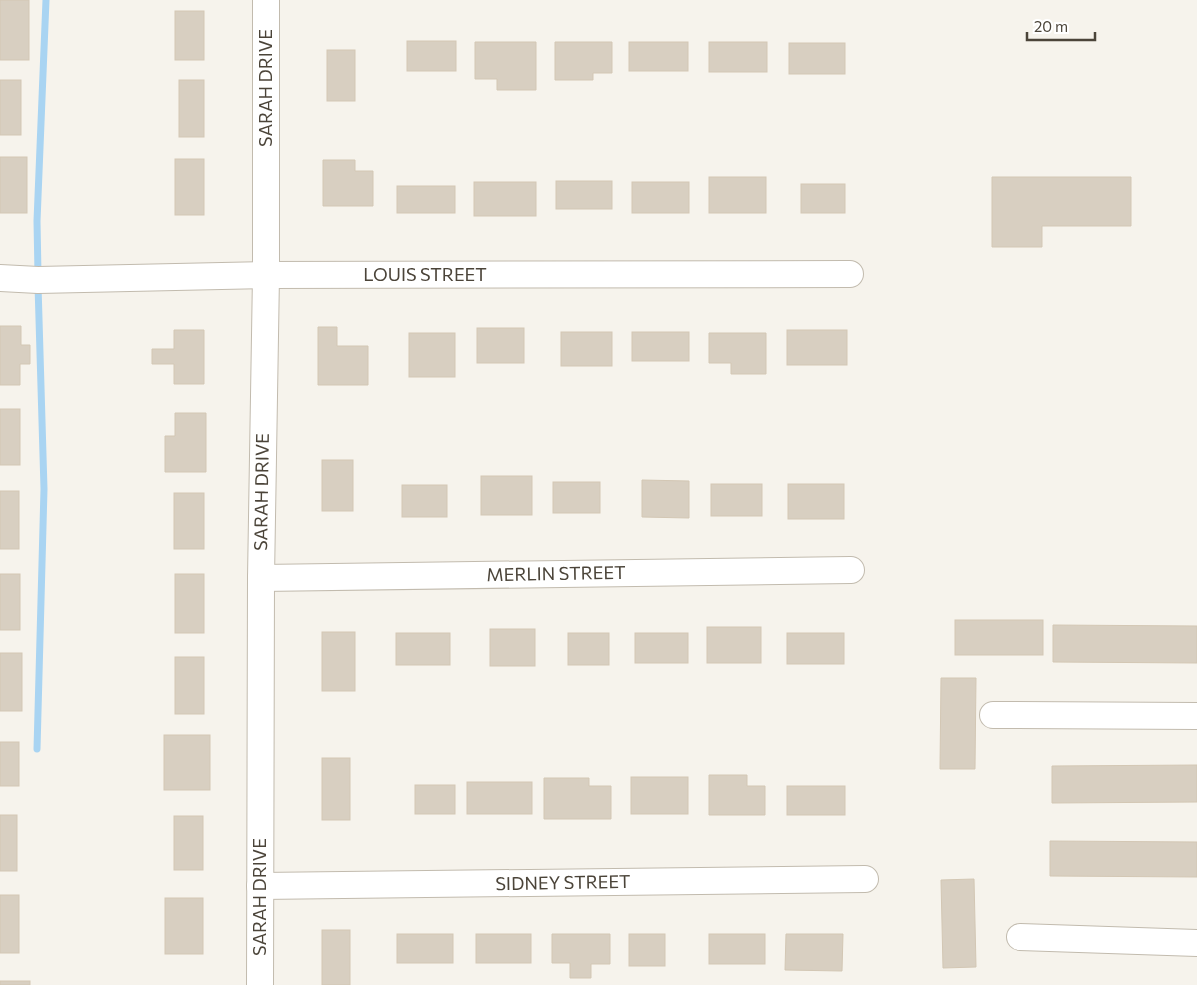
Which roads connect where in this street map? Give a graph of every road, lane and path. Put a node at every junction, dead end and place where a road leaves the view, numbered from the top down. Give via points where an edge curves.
1 (266, 0) edge
2 (850, 274) dead end
3 (266, 275) junction
4 (0, 278) edge
5 (851, 570) dead end
6 (261, 578) junction
7 (993, 714) dead end
8 (1197, 716) edge
9 (866, 880) dead end
10 (260, 886) junction
11 (1020, 937) dead end
12 (1197, 943) edge
13 (260, 985) edge

1 - 3 street, SARAH DRIVE
2 - 3 street, LOUIS STREET
3 - 4 street, LOUIS STREET
3 - 6 street, SARAH DRIVE
5 - 6 street, MERLIN STREET
6 - 10 street, SARAH DRIVE
7 - 8 street
9 - 10 street, SIDNEY STREET
10 - 13 street, SARAH DRIVE
11 - 12 street

